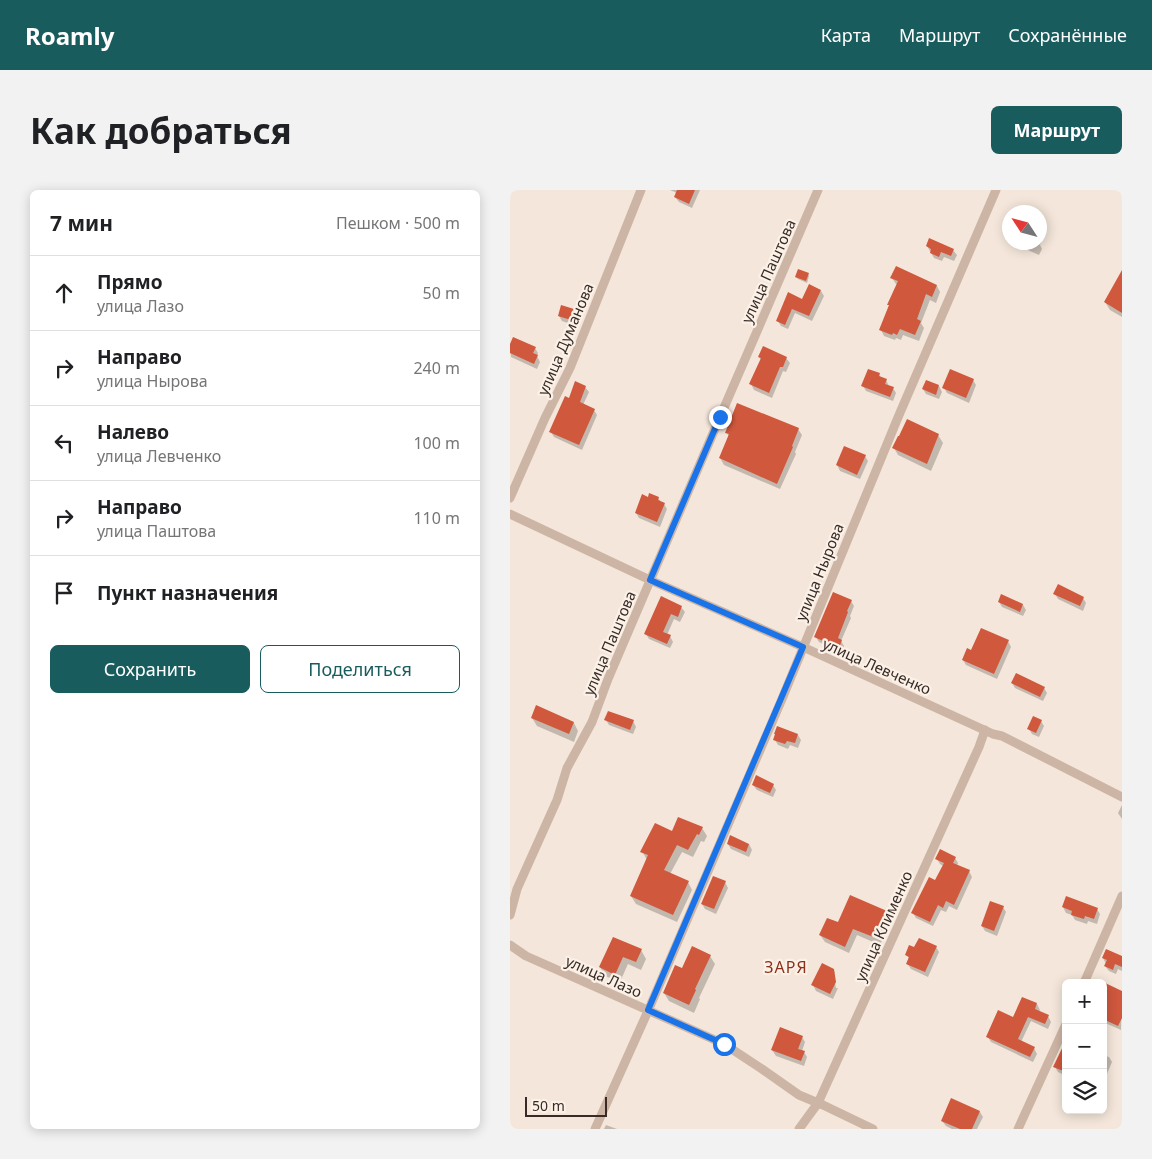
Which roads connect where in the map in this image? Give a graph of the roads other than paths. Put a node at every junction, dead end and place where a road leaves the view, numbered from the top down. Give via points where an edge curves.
1 (641, 190) edge
2 (818, 190) edge
3 (996, 190) edge
4 (510, 498) edge
5 (510, 514) edge
6 (650, 580) junction
7 (803, 647) junction
8 (985, 730) junction
9 (1122, 796) edge
10 (1122, 896) edge
11 (510, 915) edge
12 (510, 945) edge
13 (1086, 979) edge
14 (648, 1010) junction
15 (1062, 1033) edge
16 (818, 1103) junction
17 (595, 1129) edge
18 (799, 1129) edge
19 (873, 1129) edge
20 (1018, 1129) edge

1 - 4 street, улица Думанова via 570,368
2 - 6 street, улица Паштова
3 - 7 street, улица Нырова
5 - 6 street, улица Левченко
6 - 7 street, улица Левченко
6 - 11 street, улица Паштова via 592,722 567,768 557,800 517,889
7 - 8 street, улица Левченко
7 - 14 street, улица Нырова
8 - 9 street, улица Левченко
8 - 16 street, улица Клименко
10 - 13 street
12 - 14 street, улица Лазо via 526,956
14 - 16 street, улица Лазо via 724,1044 799,1096
14 - 17 street, улица Нырова
15 - 20 street
16 - 18 street, улица Клименко
16 - 19 street, улица Лазо

